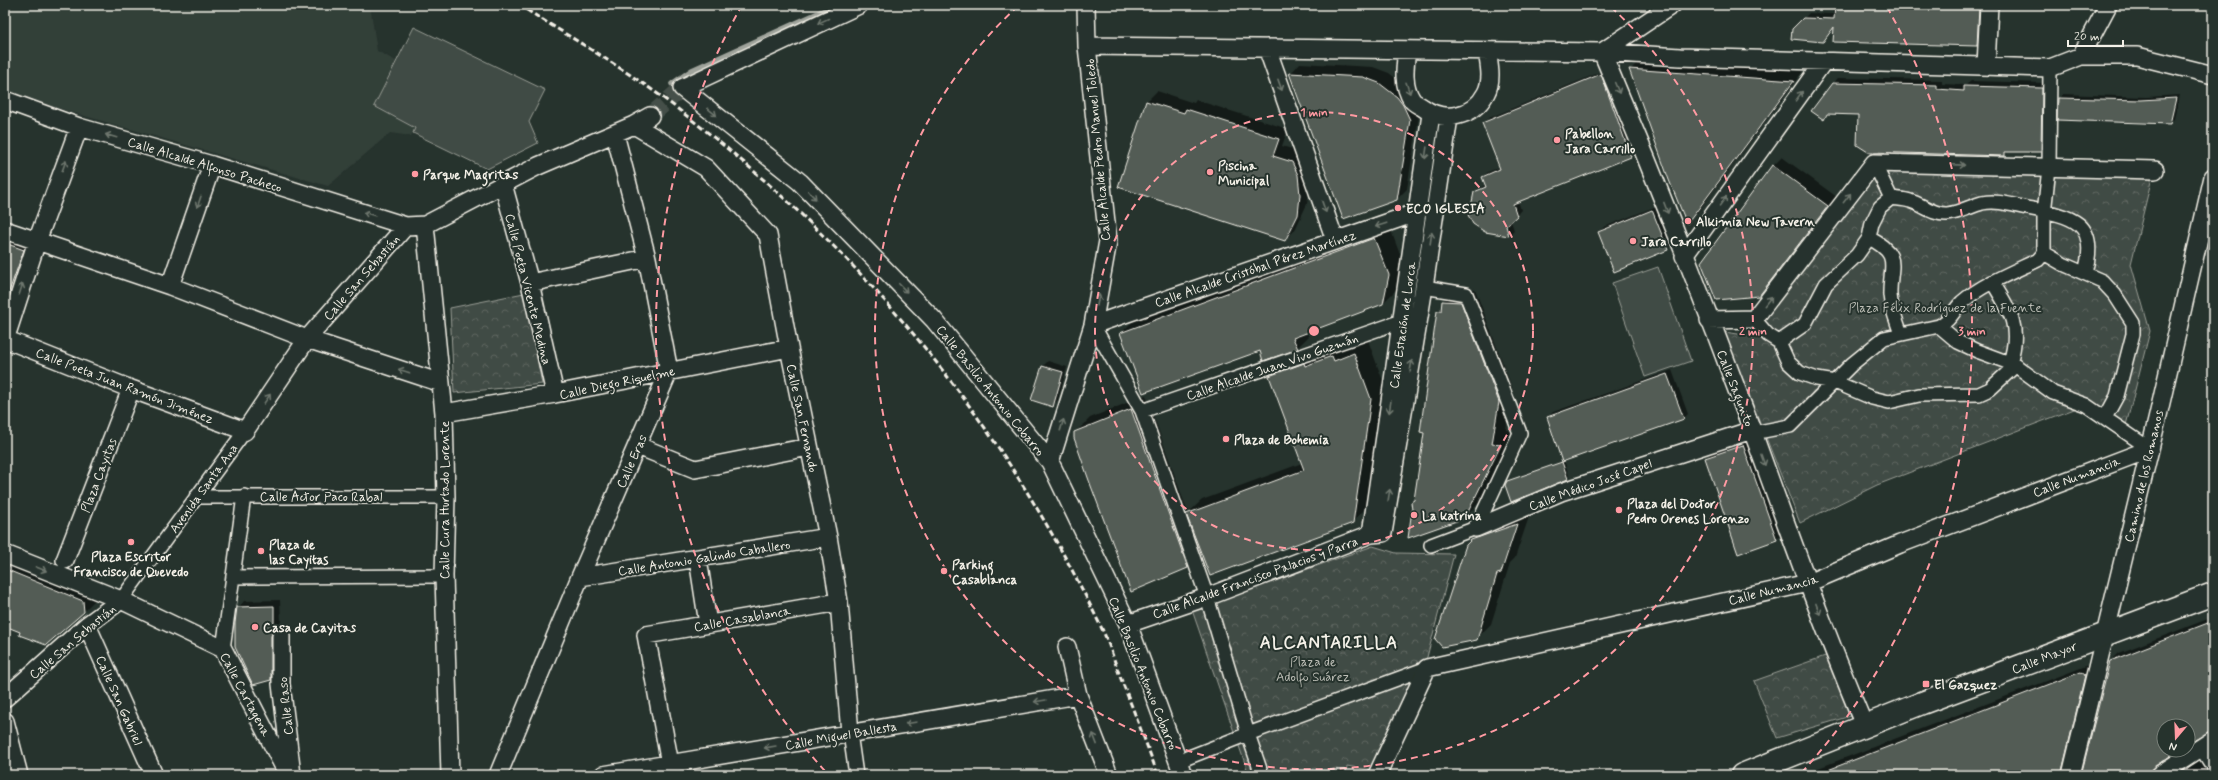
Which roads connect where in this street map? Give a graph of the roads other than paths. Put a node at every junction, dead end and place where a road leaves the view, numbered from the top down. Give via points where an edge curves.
1 (859, 5) edge
2 (1086, 5) edge
3 (1672, 5) edge
4 (1989, 5) edge
5 (2108, 5) edge
6 (1087, 46) junction
7 (1267, 48) junction
8 (1407, 50) junction
9 (1487, 51) junction
10 (1602, 52) junction
11 (2081, 56) junction
12 (1824, 61) junction
13 (1986, 66) junction
14 (2050, 68) junction
15 (2213, 75) edge
16 (5, 100) edge
17 (1431, 114) junction
18 (650, 116) tunnel mouth
19 (1448, 118) junction
20 (634, 126) junction
21 (79, 127) junction
22 (616, 134) junction
23 (1874, 163) junction
24 (212, 165) junction
25 (2049, 168) junction
26 (2155, 170) dead end
27 (2213, 176) edge
28 (503, 184) junction
29 (1891, 198) junction
30 (2045, 211) junction
31 (1418, 212) junction
32 (425, 225) junction
33 (406, 226) junction
34 (5, 230) edge
35 (1869, 238) junction
36 (1335, 240) junction
37 (37, 241) junction
38 (2044, 253) junction
39 (1684, 256) junction
40 (647, 258) junction
41 (2085, 272) junction
42 (530, 283) junction
43 (1993, 283) junction
44 (170, 286) junction
45 (1424, 287) junction
46 (1754, 319) junction
47 (1709, 320) junction
48 (1402, 321) junction
49 (1093, 325) junction
50 (1939, 326) junction
51 (1901, 334) junction
52 (5, 339) edge
53 (307, 339) junction
54 (1779, 342) junction
55 (789, 348) junction
56 (2013, 364) junction
57 (669, 371) junction
58 (1835, 382) junction
59 (441, 384) junction
60 (131, 389) junction
61 (555, 394) junction
62 (1142, 411) junction
63 (444, 413) junction
64 (2105, 418) junction
65 (245, 431) junction
66 (1753, 431) junction
67 (638, 446) junction
68 (809, 447) junction
69 (2150, 449) junction
70 (1050, 462) junction
71 (244, 496) junction
72 (196, 497) junction
73 (446, 497) junction
74 (1476, 528) junction
75 (1377, 534) junction
76 (828, 537) junction
77 (1431, 545) dead end
78 (5, 554) edge
79 (698, 559) junction
80 (65, 560) dead end
81 (444, 576) junction
82 (233, 577) junction
83 (580, 577) junction
84 (1808, 583) junction
85 (2213, 594) edge
86 (1207, 597) junction
87 (121, 600) junction
88 (839, 602) junction
89 (708, 624) junction
90 (1128, 624) junction
91 (87, 626) junction
92 (2106, 634) junction
93 (281, 636) dead end
94 (1067, 647) dead end
95 (223, 649) junction
96 (1427, 668) junction
97 (1078, 695) junction
98 (5, 698) edge
99 (5, 721) edge
100 (1864, 726) junction
101 (850, 733) junction
102 (1248, 734) junction
103 (2207, 744) edge
104 (670, 764) junction
105 (2213, 766) edge
106 (1181, 768) edge
107 (18, 775) edge
108 (154, 775) edge
109 (288, 775) edge
110 (292, 775) edge
111 (450, 775) edge
112 (498, 775) edge
113 (603, 775) edge
114 (856, 775) edge
115 (1109, 775) edge
116 (1262, 775) edge
117 (1377, 775) edge
118 (1742, 775) edge
119 (2071, 775) edge
120 (2159, 775) edge

1 -> 70 street, Calle Basilio Antonio Cobarro via 682,88 800,182 934,320
2 - 6 street, Calle Alcalde Pedro Manuel Toledo
3 - 10 street
4 - 13 street
5 - 11 street
6 - 7 street
49 -> 6 street, Calle Alcalde Pedro Manuel Toledo via 1108,241
7 - 8 street
7 -> 36 street
8 - 9 street
8 -> 17 street via 1404,76 1412,100
9 - 10 street
9 - 19 street via 1491,74 1486,93 1469,112
10 - 12 street
10 -> 39 street, Calle Sagunto via 1650,166
11 - 14 street
11 - 15 street via 2137,56
12 - 13 street
39 -> 12 street
13 - 14 street
14 - 25 street
16 - 21 street, Calle Alcalde Alfonso Pacheco
17 - 19 street
17 -> 31 street, Calle Estación de Lorca
18 - 20 street, Calle San Sebastián
45 -> 19 street, Calle Estación de Lorca
20 - 22 street, Calle San Sebastián
20 - 55 street, Calle San Fernando via 706,168 768,235
24 -> 21 street, Calle Alcalde Alfonso Pacheco
37 -> 21 street
22 - 28 street, Calle San Sebastián via 538,166
22 - 40 street
23 -> 25 street
23 - 29 street
46 -> 23 street
33 -> 24 street, Calle Alcalde Alfonso Pacheco
24 -> 44 street
25 - 26 street
25 - 30 street
27 - 69 street, Camino de los Romanos
28 - 32 street, Calle San Sebastián
28 - 42 street, Calle Poeta Vicente Medina
29 - 30 street via 1910,201 1946,214 1983,203 2004,202
29 - 35 street via 1880,207 1872,223
30 - 38 street
30 - 41 street via 2066,216 2085,228 2090,250
31 -> 36 street, Calle Alcalde Cristóbal Pérez Martínez
31 - 48 street, Calle Estación de Lorca
32 - 33 street, Calle San Sebastián
32 - 59 street, Calle Cura Hurtado Lorente
33 - 53 street, Calle San Sebastián
34 - 37 street
35 - 51 street via 1885,248 1891,257 1893,272 1890,295
35 - 54 street via 1857,255 1826,284 1805,324
36 - 49 street, Calle Alcalde Cristóbal Pérez Martínez
37 - 44 street
52 -> 37 street
38 - 41 street
38 - 43 street via 2038,260
39 - 47 street, Calle Sagunto
40 - 42 street
40 - 57 street
41 - 64 street via 2102,281 2115,295 2133,323 2117,396
42 - 61 street, Calle Poeta Vicente Medina
43 - 50 street via 1962,303 1948,322
43 - 56 street via 2008,307 2016,327
44 - 53 street
45 - 74 street via 1466,294 1520,433
75 -> 45 street, Calle Estación de Lorca
46 - 47 street
46 - 54 street via 1768,335
47 - 66 street, Calle Sagunto
48 - 62 street, Calle Alcalde Juan Vivo Guzmán
48 -> 75 street, Calle Estación de Lorca
49 - 62 street
70 -> 49 street, Calle Alcalde Pedro Manuel Toledo
50 - 51 street
50 - 56 street via 1958,342
51 - 58 street via 1884,338 1852,364
52 - 60 street, Calle Poeta Juan Ramón Jiménez
59 -> 53 street
65 -> 53 street, Calle San Sebastián
54 - 58 street via 1788,362 1800,373
55 - 57 street, Calle Diego Riquelme
55 - 68 street, Calle San Fernando
56 - 58 street via 1990,389 1979,394 1919,395 1889,402 1872,398
56 - 64 street via 2053,394 2086,405
57 - 61 street, Calle Diego Riquelme
57 - 67 street, Calle Eras
58 - 66 street via 1790,426
59 - 63 street, Calle Cura Hurtado Lorente
60 - 65 street, Calle Poeta Juan Ramón Jiménez
60 - 80 street, Plaza Cayitas
61 - 63 street, Calle Diego Riquelme
62 - 86 street
63 - 73 street, Calle Cura Hurtado Lorente
64 - 69 street
65 - 72 street, Avenida Santa Ana
66 - 74 street, Calle Médico José Capel via 1561,492
66 -> 84 street, Calle Sagunto
67 - 68 street via 695,469
67 - 83 street, Calle Eras
68 - 76 street, Calle San Fernando
69 - 84 street, Calle Numancia via 1900,544
69 - 92 street, Camino de los Romanos
70 - 90 street, Calle Basilio Antonio Cobarro
71 - 72 street, Calle Actor Paco Rabal
71 - 73 street, Calle Actor Paco Rabal
71 - 82 street
72 - 87 street, Avenida Santa Ana
73 - 81 street, Calle Cura Hurtado Lorente
74 - 77 street, Calle Médico José Capel
75 - 86 street, Calle Alcalde Francisco Palacios y Parra
76 - 79 street, Calle Antonio Galindo Caballero
76 - 88 street, Calle San Fernando
78 -> 87 street
79 - 83 street, Calle Antonio Galindo Caballero
79 - 89 street
81 - 82 street
81 - 111 street, Calle Cura Hurtado Lorente
82 - 95 street
83 - 112 street, Calle Eras
84 - 96 street, Calle Numancia
84 -> 100 street, Calle Sagunto
85 - 92 main road, Calle Mayor
86 - 90 street, Calle Alcalde Francisco Palacios y Parra
86 - 102 street
87 - 91 street, Calle San Sebastián
87 - 95 street, Calle Cartagena
88 - 89 street, Calle Casablanca
88 - 101 street, Calle San Fernando
89 - 104 street, Calle Casablanca via 646,636
90 - 106 street, Calle Basilio Antonio Cobarro
91 - 98 street, Calle San Sebastián
91 - 108 street, Calle San Gabriel
92 - 100 main road, Calle Mayor
92 - 119 street, Camino de los Romanos
93 - 110 street, Calle Raso via 281,684
94 - 97 street
95 - 109 street, Calle Cartagena
96 - 102 street
96 - 117 street
97 -> 101 street, Calle Miguel Ballesta
115 -> 97 street
99 - 107 street
100 - 118 main road, Calle Mayor
101 -> 104 street, Calle Miguel Ballesta
101 - 114 street, Calle San Fernando
102 - 106 street
102 - 116 street
103 - 105 street
103 - 120 street
104 - 113 street, Calle Miguel Ballesta

